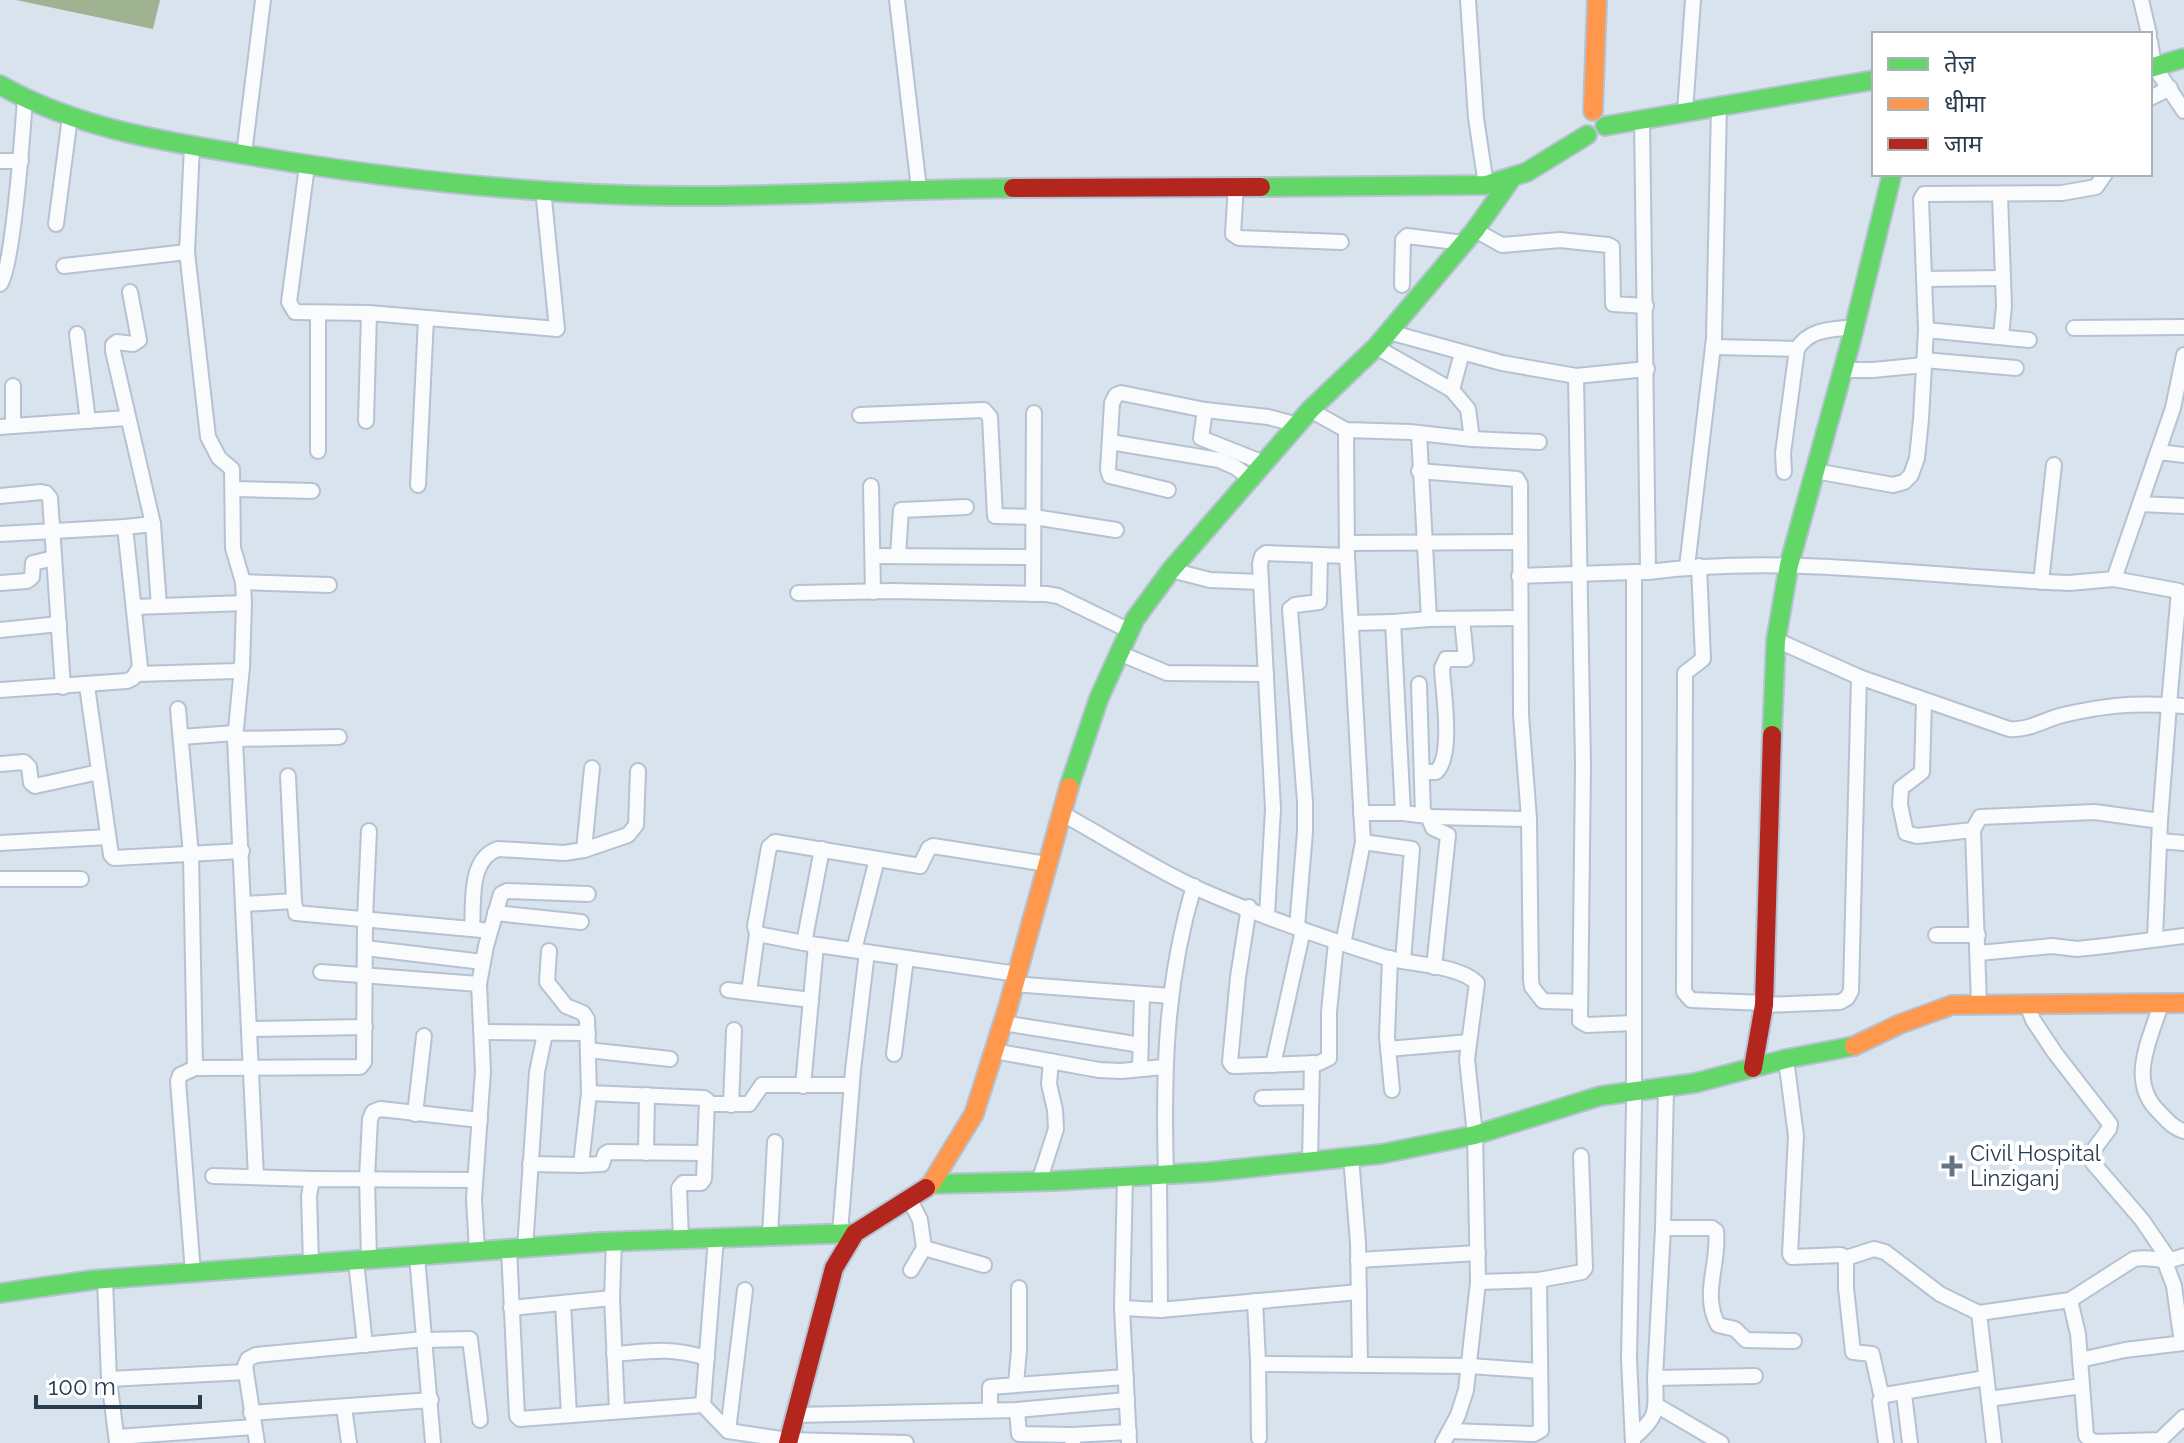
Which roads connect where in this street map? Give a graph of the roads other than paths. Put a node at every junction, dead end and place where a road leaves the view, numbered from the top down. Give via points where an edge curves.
1 (263, 0) edge
2 (897, 0) edge
3 (1468, 0) edge
4 (1597, 0) edge
5 (1693, 0) edge
6 (2141, 0) edge
7 (2149, 32) edge
8 (2184, 58) edge
9 (2152, 67) edge
10 (1872, 80) edge
11 (0, 85) edge
12 (2170, 88) junction
13 (2152, 97) edge
14 (25, 99) junction
15 (1719, 106) junction
16 (1593, 111) junction
17 (1685, 111) junction
18 (2184, 111) edge
19 (70, 117) junction
20 (1642, 118) junction
21 (1605, 126) junction
22 (1587, 135) junction
23 (192, 146) junction
24 (244, 154) junction
25 (0, 161) edge
26 (21, 161) junction
27 (307, 166) junction
28 (1892, 176) edge
29 (2104, 176) edge
30 (1509, 182) junction
31 (1236, 185) junction
32 (1486, 185) junction
33 (543, 189) junction
34 (919, 189) junction
35 (2000, 195) junction
36 (56, 224) dead end
37 (1470, 236) junction
38 (1341, 242) dead end
39 (187, 252) junction
40 (64, 266) dead end
41 (2001, 278) junction
42 (1924, 279) junction
43 (0, 284) edge
44 (1402, 285) dead end
45 (130, 292) dead end
46 (1646, 306) junction
47 (318, 313) junction
48 (369, 313) junction
49 (426, 319) junction
50 (1854, 327) junction
51 (2184, 327) edge
52 (2074, 328) dead end
53 (1926, 330) junction
54 (1389, 332) junction
55 (77, 334) dead end
56 (2001, 337) junction
57 (2029, 340) dead end
58 (1376, 347) junction
59 (1713, 347) junction
60 (1797, 349) junction
61 (1462, 353) junction
62 (2184, 355) edge
63 (1924, 363) junction
64 (2016, 368) dead end
65 (1647, 369) junction
66 (1843, 370) junction
67 (1576, 376) junction
68 (13, 386) dead end
69 (1452, 390) junction
70 (2178, 409) edge
71 (1205, 410) junction
72 (1310, 410) junction
73 (1034, 413) dead end
74 (860, 415) dead end
75 (127, 418) junction
76 (88, 421) junction
77 (366, 421) dead end
78 (1298, 425) junction
79 (6, 426) edge
80 (1346, 430) junction
81 (1419, 434) junction
82 (1472, 439) junction
83 (1110, 442) junction
84 (1539, 442) dead end
85 (318, 451) dead end
86 (2158, 452) junction
87 (2184, 455) edge
88 (1264, 463) junction
89 (2054, 465) dead end
90 (1419, 471) junction
91 (1815, 471) junction
92 (1784, 472) dead end
93 (1250, 478) junction
94 (418, 485) dead end
95 (871, 486) dead end
96 (233, 489) junction
97 (1168, 490) dead end
98 (312, 491) dead end
99 (0, 496) edge
100 (2140, 504) junction
101 (2184, 506) edge
102 (966, 507) dead end
103 (1034, 517) junction
104 (153, 524) junction
105 (125, 527) junction
106 (52, 530) junction
107 (1116, 530) dead end
108 (0, 534) edge
109 (1519, 542) junction
110 (1424, 543) junction
111 (1347, 549) junction
112 (1320, 555) junction
113 (874, 556) junction
114 (898, 556) junction
115 (1033, 557) junction
116 (54, 558) junction
117 (1789, 565) junction
118 (1693, 566) junction
119 (1171, 570) junction
120 (1641, 572) junction
121 (1580, 574) junction
122 (1519, 576) junction
123 (2114, 579) junction
124 (243, 582) junction
125 (1261, 582) junction
126 (2041, 582) junction
127 (0, 583) edge
128 (329, 585) dead end
129 (2182, 591) edge
130 (873, 592) junction
131 (798, 593) dead end
132 (1033, 594) junction
133 (244, 603) junction
134 (159, 606) junction
135 (134, 607) junction
136 (1520, 618) junction
137 (1429, 619) junction
138 (1462, 619) junction
139 (1393, 622) junction
140 (1351, 623) junction
141 (59, 624) junction
142 (0, 630) edge
143 (1130, 631) junction
144 (1776, 640) junction
145 (1119, 653) junction
146 (242, 667) junction
147 (137, 674) junction
148 (1266, 674) junction
149 (1859, 677) junction
150 (1419, 684) dead end
151 (87, 686) junction
152 (63, 687) junction
153 (0, 690) edge
154 (1924, 701) junction
155 (2176, 705) edge
156 (178, 709) dead end
157 (235, 736) junction
158 (181, 737) junction
159 (339, 737) dead end
160 (0, 764) edge
161 (592, 768) dead end
162 (638, 771) dead end
163 (99, 772) junction
164 (1424, 772) junction
165 (288, 776) dead end
166 (1061, 813) junction
167 (1361, 813) junction
168 (1403, 813) junction
169 (1427, 816) junction
170 (1529, 819) junction
171 (2160, 821) junction
172 (1973, 830) junction
173 (369, 831) dead end
174 (108, 837) junction
175 (2159, 841) junction
176 (1363, 842) junction
177 (0, 843) edge
178 (2184, 843) edge
179 (822, 849) junction
180 (584, 850) junction
181 (242, 851) junction
182 (191, 855) junction
183 (877, 859) junction
184 (1047, 864) junction
185 (0, 879) edge
186 (81, 879) dead end
187 (1194, 886) junction
188 (588, 894) dead end
189 (294, 901) junction
190 (245, 904) junction
191 (1249, 907) junction
192 (495, 913) junction
193 (1267, 915) junction
194 (365, 918) junction
195 (581, 922) dead end
196 (472, 929) junction
197 (1300, 929) junction
198 (490, 931) junction
199 (757, 934) junction
200 (1936, 935) dead end
201 (1978, 935) junction
202 (2184, 936) edge
203 (2155, 938) junction
204 (1340, 943) junction
205 (810, 944) junction
206 (365, 948) junction
207 (549, 951) dead end
208 (861, 951) junction
209 (1979, 953) junction
210 (906, 958) junction
211 (1396, 960) junction
212 (483, 962) junction
213 (1434, 967) junction
214 (321, 972) dead end
215 (364, 975) junction
216 (1016, 979) junction
217 (479, 984) junction
218 (728, 990) dead end
219 (749, 992) junction
220 (1142, 994) junction
221 (1171, 996) junction
222 (811, 1000) junction
223 (1580, 1002) junction
224 (2184, 1003) edge
225 (1764, 1004) junction
226 (2027, 1004) junction
227 (2161, 1004) junction
228 (1979, 1005) junction
229 (1003, 1023) junction
230 (1634, 1023) junction
231 (365, 1027) junction
232 (251, 1029) junction
233 (734, 1030) dead end
234 (483, 1032) junction
235 (588, 1033) junction
236 (545, 1034) junction
237 (424, 1036) dead end
238 (1469, 1042) junction
239 (1141, 1045) junction
240 (1388, 1049) junction
241 (588, 1050) junction
242 (994, 1051) junction
243 (894, 1054) dead end
244 (670, 1059) dead end
245 (1786, 1059) junction
246 (1051, 1061) junction
247 (1312, 1063) junction
248 (1273, 1065) junction
249 (1164, 1067) junction
250 (195, 1068) junction
251 (253, 1068) junction
252 (1753, 1068) junction
253 (1140, 1069) junction
254 (851, 1085) junction
255 (803, 1086) junction
256 (1666, 1087) junction
257 (1392, 1090) dead end
258 (1634, 1092) junction
259 (589, 1093) junction
260 (647, 1095) junction
261 (1311, 1097) junction
262 (1262, 1098) dead end
263 (708, 1104) junction
264 (731, 1105) junction
265 (415, 1114) junction
266 (480, 1120) junction
267 (2184, 1131) edge
268 (1475, 1135) junction
269 (775, 1142) dead end
270 (646, 1153) junction
271 (704, 1153) junction
272 (1581, 1156) dead end
273 (1351, 1157) junction
274 (1310, 1161) junction
275 (530, 1164) junction
276 (581, 1165) junction
277 (1163, 1174) junction
278 (213, 1176) dead end
279 (256, 1177) junction
280 (1125, 1177) junction
281 (367, 1178) junction
282 (312, 1179) junction
283 (475, 1180) junction
284 (1039, 1182) junction
285 (931, 1184) junction
286 (910, 1200) junction
287 (1663, 1228) junction
288 (848, 1233) junction
289 (770, 1236) junction
290 (716, 1238) junction
291 (681, 1239) junction
292 (614, 1242) junction
293 (517, 1248) junction
294 (924, 1248) junction
295 (477, 1251) junction
296 (1478, 1253) junction
297 (417, 1256) junction
298 (1846, 1258) junction
299 (362, 1260) junction
300 (1358, 1260) junction
301 (2173, 1260) edge
302 (311, 1264) junction
303 (984, 1265) dead end
304 (911, 1270) dead end
305 (193, 1273) junction
306 (105, 1280) junction
307 (1539, 1280) junction
308 (1478, 1282) junction
309 (1019, 1288) dead end
310 (745, 1290) dead end
311 (1359, 1292) junction
312 (0, 1293) edge
313 (612, 1298) junction
314 (2070, 1300) junction
315 (1255, 1301) junction
316 (563, 1303) junction
317 (511, 1308) junction
318 (1122, 1308) junction
319 (1160, 1310) junction
320 (1979, 1313) junction
321 (425, 1340) junction
322 (1794, 1341) dead end
323 (2183, 1343) edge
324 (365, 1345) junction
325 (614, 1354) junction
326 (707, 1358) junction
327 (2080, 1360) junction
328 (1258, 1361) junction
329 (1360, 1365) junction
330 (1470, 1366) junction
331 (1540, 1371) junction
332 (246, 1372) junction
333 (1755, 1376) dead end
334 (1126, 1377) junction
335 (1655, 1378) junction
336 (1986, 1378) junction
337 (109, 1379) junction
338 (1016, 1384) junction
339 (2082, 1386) junction
340 (1904, 1394) junction
341 (1882, 1398) junction
342 (1989, 1399) junction
343 (431, 1400) junction
344 (1127, 1400) junction
345 (703, 1405) junction
346 (1656, 1405) junction
347 (344, 1407) junction
348 (617, 1410) junction
349 (990, 1410) junction
350 (1017, 1410) junction
351 (569, 1415) junction
352 (795, 1415) junction
353 (2184, 1417) edge
354 (253, 1420) junction
355 (480, 1420) dead end
356 (735, 1436) edge
357 (1129, 1437) edge
358 (1447, 1437) edge
359 (1259, 1438) dead end
360 (1018, 1439) edge
361 (1072, 1439) edge
362 (117, 1440) edge
363 (1633, 1441) edge
364 (788, 1442) edge
365 (257, 1443) edge
366 (349, 1443) edge
367 (433, 1443) edge
368 (906, 1443) edge
369 (1721, 1443) edge
370 (1886, 1443) edge
371 (1910, 1443) edge
372 (1994, 1443) edge

1 - 24 street
2 - 34 street
3 - 32 street
4 - 16 street
5 - 17 street
6 - 7 street
8 - 9 street
9 - 12 street
10 - 15 street
11 - 14 street
12 - 13 street
12 - 18 street
14 - 19 street
14 - 26 street
15 - 17 street
15 - 59 street
16 - 21 street via 1603,116
16 - 22 street via 1581,120
17 - 20 street
19 - 23 street
19 - 36 street
20 - 21 street
20 - 46 street
21 - 22 street via 1596,135
22 - 30 street
23 - 24 street
23 - 39 street
24 - 27 street
25 - 26 street
26 - 43 street via 10,255
27 - 33 street via 415,181
27 - 47 street via 289,302 295,312
28 - 50 street
29 - 35 street via 2090,189
30 - 32 street
30 - 37 street
31 - 32 street
31 - 34 street
31 - 38 street via 1233,234 1239,238
33 - 34 street via 694,196
33 - 49 street via 557,329
35 - 41 street
35 - 42 street via 1924,194
37 - 44 street via 1407,236
37 - 46 street via 1502,245 1560,240 1608,245 1614,257 1613,304
37 - 54 street
39 - 40 street
39 - 96 street via 208,437 232,469
41 - 42 street
41 - 56 street
42 - 53 street
45 - 75 street via 139,340 113,345
46 - 65 street
47 - 48 street
47 - 85 street
48 - 49 street
48 - 77 street
49 - 94 street
50 - 60 street via 1813,332
50 - 66 street
51 - 52 street
53 - 56 street
53 - 63 street
54 - 58 street
54 - 61 street
55 - 76 street
56 - 57 street
58 - 69 street
58 - 72 street
59 - 60 street
59 - 118 street
60 - 92 street
61 - 67 street
61 - 69 street
62 - 70 street
63 - 64 street
63 - 66 street
63 - 91 street via 1917,458 1904,482 1893,485
65 - 67 street
65 - 120 street
66 - 91 street
67 - 121 street
68 - 79 street
69 - 82 street via 1468,409
70 - 86 street
71 - 78 street
71 - 83 street via 1121,393 1112,403
71 - 88 street via 1201,438
72 - 78 street
72 - 80 street
73 - 103 street
74 - 103 street via 984,410 990,417 994,514
75 - 76 street
75 - 104 street
76 - 79 street
78 - 88 street
80 - 81 street
80 - 111 street
81 - 82 street
81 - 90 street
82 - 84 street
83 - 93 street via 1219,460
83 - 97 street via 1110,476
86 - 87 street
86 - 100 street
88 - 93 street
89 - 126 street
90 - 109 street via 1517,479
90 - 110 street
91 - 117 street
93 - 119 street
95 - 113 street
96 - 98 street
96 - 124 street via 233,548
99 - 106 street via 46,493
100 - 101 street
100 - 123 street
102 - 114 street via 901,510
103 - 107 street
103 - 115 street
104 - 105 street
104 - 134 street
105 - 106 street
105 - 135 street
106 - 108 street
106 - 116 street
109 - 110 street
109 - 122 street
110 - 111 street
110 - 137 street
111 - 112 street
111 - 140 street
112 - 125 street via 1266,553 1260,564
112 - 197 street via 1321,598 1290,609 1305,802
113 - 114 street
113 - 130 street
114 - 115 street
115 - 132 street
116 - 127 street via 33,563 27,581
116 - 141 street
117 - 118 street
117 - 126 street
117 - 144 street
118 - 120 street
118 - 225 street via 1703,659 1685,673 1684,992 1691,1000
119 - 125 street via 1210,580
119 - 143 street
120 - 121 street
120 - 230 street
121 - 122 street
121 - 223 street
122 - 136 street
123 - 126 street
123 - 129 street
124 - 128 street
124 - 133 street
125 - 148 street
129 - 155 street
130 - 131 street
130 - 132 street
132 - 143 street via 1058,596
133 - 134 street
133 - 146 street
134 - 135 street
135 - 147 street
136 - 138 street
136 - 170 street
137 - 138 street
137 - 139 street
138 - 164 street via 1466,659 1446,659 1442,668 1442,765 1436,772
139 - 140 street
139 - 168 street
140 - 167 street
141 - 142 street
141 - 152 street
143 - 145 street
144 - 149 street
144 - 225 street
145 - 148 street via 1167,673
145 - 166 street
146 - 147 street
146 - 157 street
147 - 151 street via 127,681
148 - 193 street via 1273,809
149 - 154 street
149 - 225 street via 1851,991 1840,1002
150 - 164 street
151 - 152 street
151 - 163 street
152 - 153 street
154 - 155 street via 2017,730 2122,703
154 - 172 street via 1922,772 1901,788 1906,833
155 - 171 street
156 - 158 street
157 - 158 street
157 - 159 street
157 - 181 street
158 - 182 street
160 - 163 street via 24,762 35,786
161 - 180 street
162 - 180 street via 633,832
163 - 174 street
164 - 169 street
165 - 189 street
166 - 184 street
166 - 187 street
167 - 168 street
167 - 176 street
168 - 169 street
169 - 170 street
169 - 213 street via 1448,838
170 - 223 street via 1532,987 1547,1003
171 - 172 street via 2095,812 1984,816
171 - 175 street
172 - 201 street
173 - 194 street
174 - 177 street
174 - 182 street via 114,858
175 - 178 street
175 - 203 street
176 - 204 street
176 - 211 street via 1412,849
179 - 183 street
179 - 199 street via 775,842 769,847
179 - 205 street
180 - 196 street via 489,852 477,870
181 - 182 street
181 - 190 street
182 - 250 street
183 - 184 street via 920,866 933,846
183 - 208 street
184 - 216 street
185 - 186 street
187 - 191 street
187 - 221 street
188 - 192 street via 507,891
189 - 190 street
189 - 194 street via 296,913
190 - 232 street
191 - 193 street
191 - 248 street via 1230,1062
192 - 195 street
192 - 198 street
193 - 197 street
194 - 196 street
194 - 206 street
196 - 198 street
197 - 204 street
197 - 248 street
198 - 212 street
199 - 205 street
199 - 219 street
200 - 201 street
201 - 209 street
202 - 203 street
203 - 209 street via 2077,949 2052,946
204 - 211 street
204 - 247 street via 1329,1012 1329,1058
205 - 208 street
205 - 222 street
206 - 212 street
206 - 215 street
207 - 235 street via 547,982 566,1006 586,1016
208 - 210 street
208 - 254 street
209 - 228 street
210 - 216 street
210 - 243 street
211 - 213 street
211 - 240 street
212 - 217 street
213 - 238 street via 1477,983
214 - 215 street
215 - 217 street
215 - 231 street
216 - 220 street
216 - 229 street
217 - 234 street
218 - 219 street
219 - 222 street
220 - 221 street
220 - 239 street
221 - 249 street
222 - 255 street
223 - 230 street via 1583,1025
224 - 227 street
225 - 252 street
226 - 227 street
226 - 228 street
226 - 301 street via 2055,1053 2110,1124 2092,1152 2093,1163
227 - 267 street via 2142,1063 2142,1087 2154,1107
228 - 245 street via 1952,1005 1862,1044
229 - 239 street
229 - 242 street
230 - 258 street
231 - 232 street
231 - 251 street via 360,1067
232 - 251 street
233 - 264 street
234 - 236 street
234 - 266 street
235 - 236 street
235 - 241 street
236 - 275 street
237 - 265 street
238 - 240 street
238 - 268 street via 1468,1090
239 - 253 street
240 - 257 street
241 - 244 street
241 - 259 street
242 - 246 street
242 - 285 street via 974,1114
245 - 252 street
245 - 298 street via 1796,1136 1790,1254
246 - 253 street via 1099,1070
246 - 284 street via 1056,1129
247 - 248 street
247 - 261 street
249 - 253 street
249 - 277 street
250 - 251 street
250 - 305 street via 178,1081
251 - 279 street
252 - 256 street
254 - 255 street
254 - 288 street
255 - 264 street via 762,1085 752,1103
256 - 258 street
256 - 287 street
258 - 268 street via 1600,1096
258 - 363 street via 1629,1359
259 - 260 street
259 - 276 street
260 - 263 street via 704,1098
260 - 270 street
261 - 262 street
261 - 274 street
263 - 264 street
263 - 271 street
265 - 266 street
265 - 281 street via 373,1112
266 - 283 street
268 - 273 street
268 - 296 street
269 - 289 street
270 - 271 street
270 - 276 street via 608,1152 602,1164
271 - 291 street via 702,1183 683,1183 679,1188
272 - 307 street via 1585,1268 1578,1275
273 - 274 street
273 - 300 street
274 - 277 street
275 - 276 street
275 - 293 street
277 - 280 street
277 - 319 street
278 - 279 street
279 - 282 street
280 - 284 street
280 - 318 street
281 - 282 street
281 - 283 street
281 - 299 street
282 - 302 street
283 - 295 street
284 - 285 street
285 - 286 street
286 - 288 street
286 - 294 street
287 - 322 street via 1716,1231 1710,1293 1718,1325 1735,1329 1746,1340
287 - 335 street
288 - 289 street
288 - 352 street
289 - 290 street
290 - 291 street
290 - 326 street
291 - 292 street
292 - 293 street
292 - 313 street
293 - 295 street
293 - 317 street
294 - 303 street
294 - 304 street
295 - 297 street
296 - 300 street
296 - 308 street
297 - 299 street
297 - 321 street
298 - 320 street via 1874,1249 1885,1252 1940,1294
298 - 341 street via 1853,1352 1872,1354
299 - 302 street
299 - 324 street
300 - 311 street
301 - 314 street via 2134,1259
301 - 323 street
302 - 305 street
305 - 306 street
306 - 312 street
306 - 337 street
307 - 308 street
307 - 331 street
308 - 330 street
309 - 338 street
310 - 356 street
311 - 315 street
311 - 329 street
313 - 316 street
313 - 325 street
314 - 320 street
314 - 327 street
315 - 319 street
315 - 328 street
316 - 317 street
316 - 351 street
317 - 351 street via 517,1416
318 - 319 street
318 - 334 street
320 - 336 street
321 - 324 street
321 - 343 street
321 - 355 street via 470,1339
323 - 327 street
324 - 332 street via 256,1355 248,1359
325 - 326 street via 661,1349
325 - 348 street
326 - 345 street
327 - 339 street
328 - 329 street
328 - 359 street
329 - 330 street
330 - 331 street
330 - 358 street
331 - 358 street via 1539,1432
332 - 337 street
332 - 354 street
333 - 335 street
334 - 338 street
334 - 344 street
335 - 346 street
336 - 340 street
336 - 342 street
337 - 362 street
338 - 349 street via 990,1387
339 - 342 street
339 - 353 street via 2086,1436 2093,1442 2160,1440
340 - 341 street
340 - 371 street
341 - 370 street
342 - 372 street
343 - 347 street
343 - 367 street
344 - 350 street
344 - 357 street
345 - 348 street
345 - 356 street
346 - 363 street via 1652,1421
346 - 369 street
347 - 354 street
347 - 366 street
348 - 351 street
349 - 350 street
349 - 352 street
350 - 360 street
352 - 364 street
354 - 362 street
354 - 365 street
356 - 364 street
357 - 361 street
360 - 361 street
364 - 368 street

